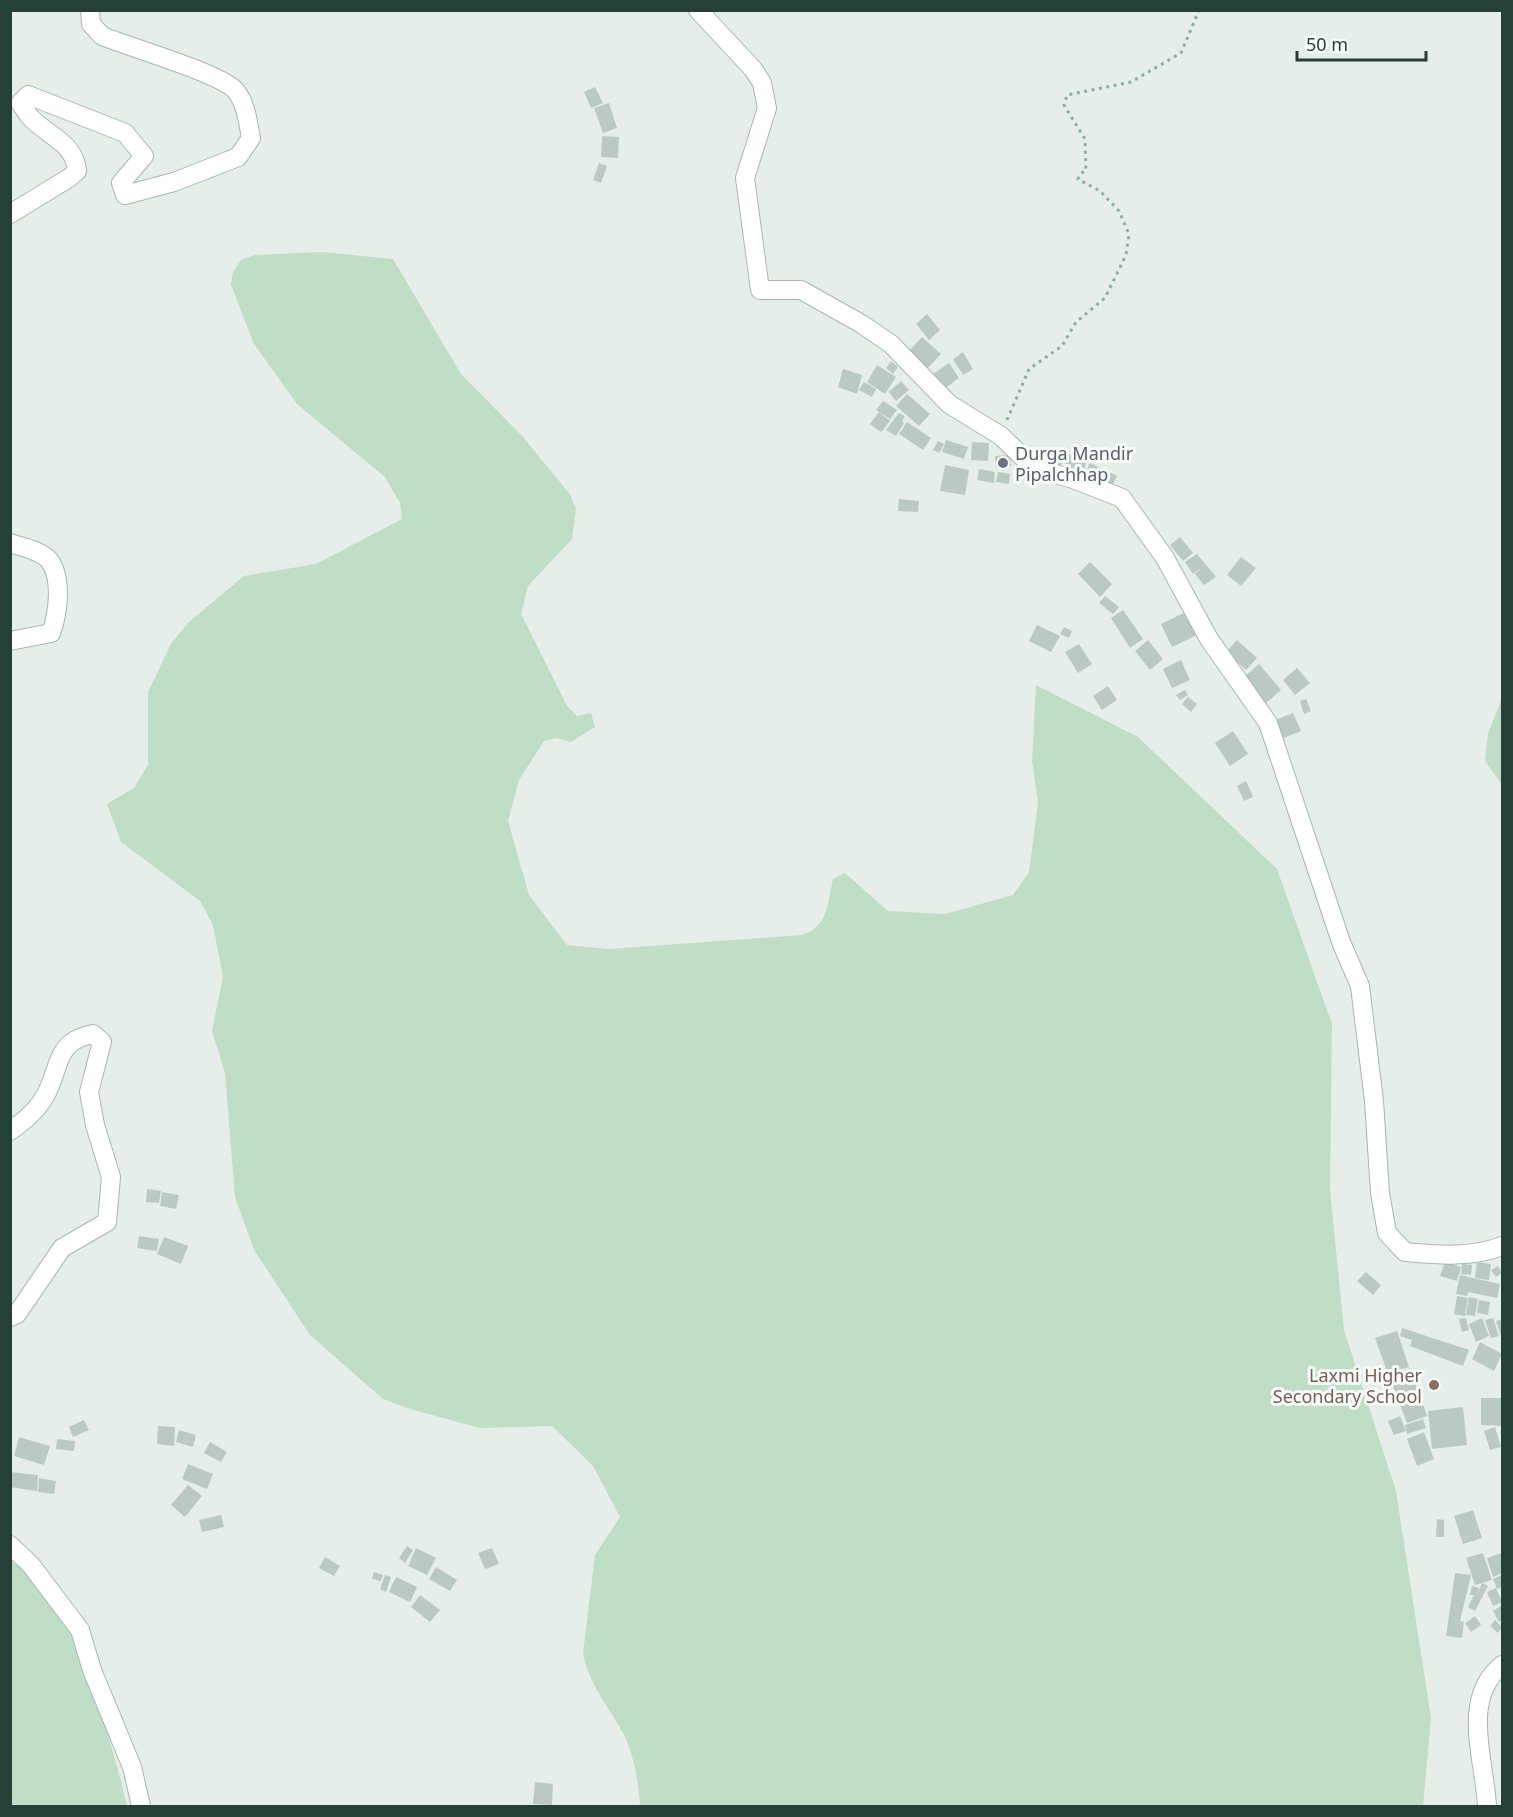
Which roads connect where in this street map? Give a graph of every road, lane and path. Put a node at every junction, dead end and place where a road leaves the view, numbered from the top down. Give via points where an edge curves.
1 (90, 10) edge
2 (698, 10) edge
3 (1199, 10) edge
4 (10, 214) edge
5 (1001, 436) junction
6 (10, 543) edge
7 (10, 640) edge
8 (10, 1131) edge
9 (1503, 1246) edge
10 (10, 1317) edge
11 (10, 1545) edge
12 (1503, 1665) edge
13 (141, 1806) edge
14 (1487, 1806) edge

1 - 4 street via 91,24 102,36 215,77 235,90 244,104 251,138 238,157 174,182 125,195 121,183 144,156 125,133 28,95 20,103 76,159 76,171
2 - 5 street via 762,82 767,108 745,178 760,290 801,290 860,323 891,344 949,404
3 - 5 path via 1181,53 1131,82 1067,95 1065,105 1085,139 1086,171 1078,179 1100,191 1119,211 1129,234 1126,255 1105,298 1076,322 1062,346 1029,369
5 - 9 street via 1034,468 1122,498 1165,558 1209,639 1268,723 1341,942 1360,986 1387,1233 1406,1252 1450,1257
6 - 7 street via 49,561 55,575 57,614 51,633
8 - 10 street via 42,1102 63,1050 75,1037 93,1034 102,1042 89,1092 111,1177 107,1222 62,1248 17,1314
11 - 13 street via 31,1565 80,1630 132,1767
12 - 14 street via 1494,1672 1479,1704 1477,1738

